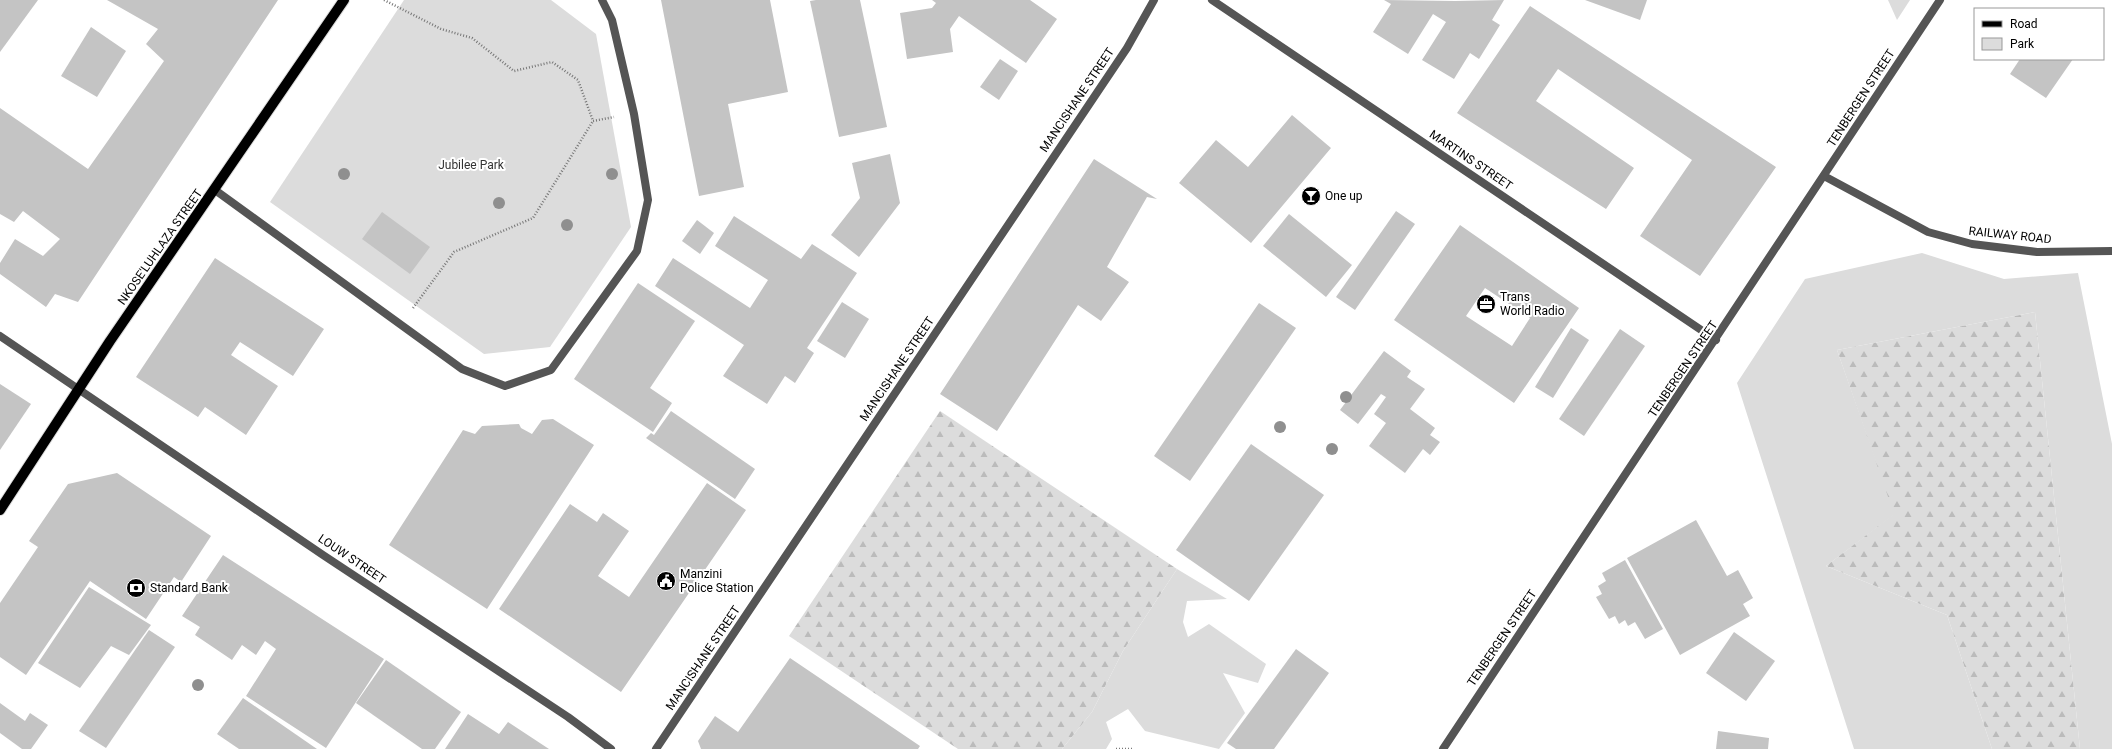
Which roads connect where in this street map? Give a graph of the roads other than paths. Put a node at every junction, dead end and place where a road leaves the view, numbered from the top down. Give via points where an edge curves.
1 (344, 0) edge
2 (602, 0) edge
3 (1154, 0) edge
4 (1212, 0) edge
5 (1940, 0) edge
6 (1824, 176) junction
7 (215, 190) junction
8 (2112, 251) edge
9 (0, 336) edge
10 (1716, 340) junction
11 (79, 390) junction
12 (0, 510) edge
13 (611, 749) edge
14 (656, 749) edge
15 (1443, 749) edge

1 - 7 main road, NKOSE'LUHLAZA STREET
2 - 7 street via 612,20 634,114 648,200 637,251 551,370 505,386 462,369
3 - 14 street, MANCISHANE STREET via 1127,48
4 - 10 street, MARTINS STREET
5 - 6 street, TENBERGEN STREET
6 - 8 street, RAILWAY ROAD via 1928,232 1972,244 2037,252
6 - 10 street, TENBERGEN STREET
7 - 11 main road, NKOSE'LUHLAZA STREET
9 - 11 street, LOUW STREET
10 - 15 street, TENBERGEN STREET
11 - 12 main road, NKOSE'LUHLAZA STREET
11 - 13 street, LOUW STREET via 568,717

